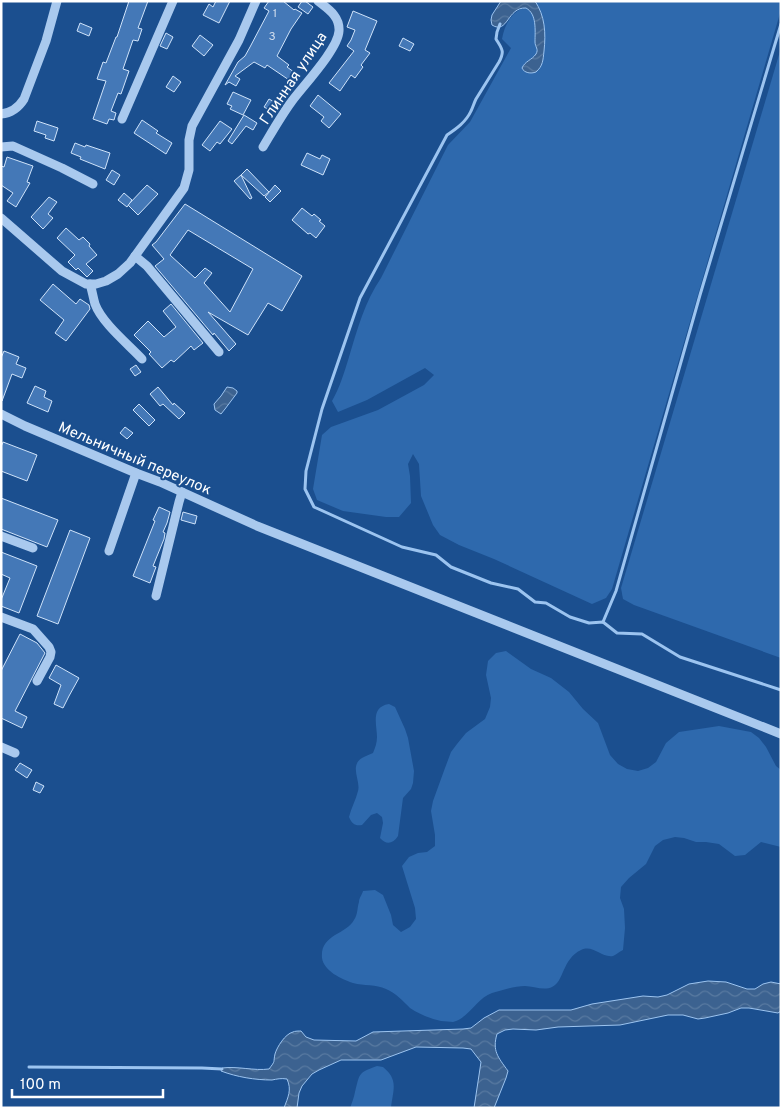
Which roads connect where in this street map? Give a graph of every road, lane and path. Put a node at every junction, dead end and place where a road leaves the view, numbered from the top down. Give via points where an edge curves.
1 (56, 1) edge
2 (173, 1) edge
3 (256, 1) edge
4 (318, 1) edge
5 (1, 114) edge
6 (122, 119) dead end
7 (1, 147) edge
8 (263, 147) dead end
9 (93, 184) dead end
10 (1, 218) edge
11 (135, 256) junction
12 (90, 284) junction
13 (219, 352) dead end
14 (142, 359) dead end
15 (1, 414) edge
16 (136, 473) junction
17 (182, 492) junction
18 (1, 536) edge
19 (33, 548) dead end
20 (109, 551) dead end
21 (156, 596) dead end
22 (1, 617) edge
23 (37, 682) dead end
24 (781, 734) edge
25 (1, 746) edge
26 (15, 753) dead end

1 - 5 street via 46,41 24,99 21,105
2 - 6 street
3 - 11 street via 239,40 192,126 189,170 184,188
4 - 8 street, Глинная улица via 336,17 338,38
7 - 9 street via 13,146
10 - 12 street via 62,271
11 - 12 street via 118,274 106,281
11 - 13 street
12 - 14 street via 99,312
15 - 16 street, Мельничный переулок
16 - 17 street, Мельничный переулок
16 - 20 street
17 - 21 street
17 - 24 street, Мельничный переулок via 257,526
18 - 19 street
22 - 23 street via 33,629 49,647 50,657
25 - 26 street

